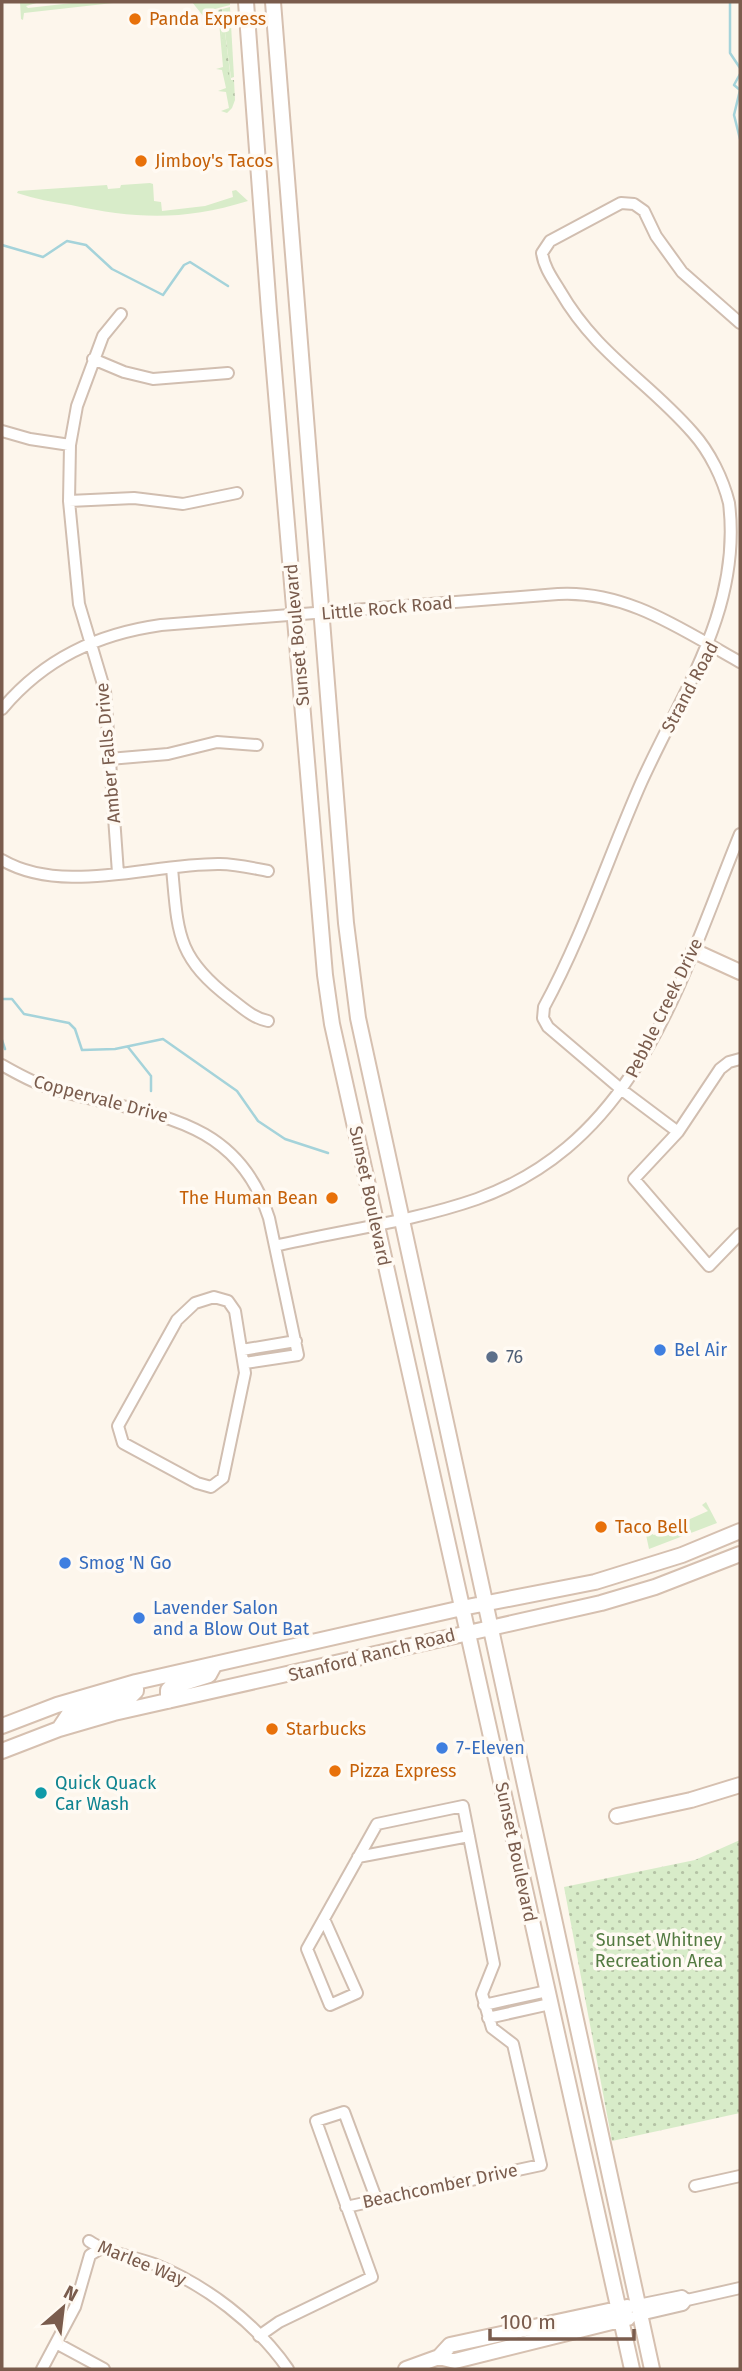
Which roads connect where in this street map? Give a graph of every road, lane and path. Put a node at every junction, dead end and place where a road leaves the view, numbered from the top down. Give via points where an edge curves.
1 (246, 2) edge
2 (273, 2) edge
3 (282, 2) edge
4 (278, 61) junction
5 (121, 314) dead end
6 (740, 323) edge
7 (93, 359) junction
8 (228, 373) dead end
9 (2, 431) edge
10 (70, 445) junction
11 (237, 493) dead end
12 (69, 501) junction
13 (321, 613) junction
14 (296, 615) junction
15 (91, 643) junction
16 (712, 647) junction
17 (740, 662) edge
18 (6, 695) edge
19 (2, 709) edge
20 (257, 745) dead end
21 (109, 759) junction
22 (740, 834) edge
23 (2, 860) edge
24 (172, 868) junction
25 (268, 872) dead end
26 (118, 873) junction
27 (694, 951) junction
28 (740, 972) edge
29 (268, 1021) dead end
30 (740, 1059) edge
31 (2, 1065) edge
32 (622, 1090) junction
33 (678, 1132) junction
34 (401, 1218) junction
35 (376, 1223) junction
36 (740, 1234) edge
37 (275, 1246) junction
38 (296, 1341) junction
39 (272, 1345) junction
40 (242, 1350) junction
41 (274, 1359) junction
42 (245, 1363) junction
43 (735, 1534) edge
44 (740, 1554) edge
45 (708, 1568) junction
46 (484, 1604) junction
47 (462, 1608) junction
48 (488, 1626) junction
49 (467, 1631) junction
50 (215, 1664) junction
51 (136, 1682) junction
52 (168, 1702) junction
53 (2, 1726) edge
54 (59, 1729) junction
55 (2, 1751) edge
56 (740, 1785) edge
57 (617, 1816) dead end
58 (469, 1836) junction
59 (358, 1857) junction
60 (324, 1919) junction
61 (548, 1997) junction
62 (484, 2006) junction
63 (488, 2018) junction
64 (740, 2176) edge
65 (695, 2186) dead end
66 (376, 2198) junction
67 (346, 2207) junction
68 (89, 2241) dead end
69 (100, 2249) junction
70 (740, 2288) edge
71 (639, 2310) junction
72 (620, 2314) junction
73 (260, 2336) junction
74 (56, 2343) junction
75 (42, 2369) edge
76 (104, 2369) edge
77 (288, 2369) edge
78 (406, 2369) edge
79 (632, 2369) edge
80 (652, 2369) edge

1 - 14 main road, Sunset Boulevard
2 - 4 main road, Sunset Boulevard
3 - 4 main road via 285,49
4 - 13 main road, Sunset Boulevard
5 - 7 street, Amber Falls Drive via 103,335
6 - 16 street, Strand Road via 682,272 644,211 634,204 621,203 550,241 542,253 544,265 580,323 613,360 678,416 717,471 730,509 736,553 733,589
7 - 8 street via 153,379
7 - 10 street, Amber Falls Drive
9 - 10 street
10 - 12 street, Amber Falls Drive
11 - 12 street via 183,504 134,498
12 - 15 street, Amber Falls Drive via 79,604
13 - 14 street, Little Rock Road
13 - 16 street, Little Rock Road via 582,594 642,608
13 - 34 main road, Sunset Boulevard via 351,973 366,1065
14 - 15 street, Little Rock Road via 142,628
14 - 35 main road, Sunset Boulevard via 325,975
15 - 18 street, Little Rock Road via 63,655
15 - 21 street, Amber Falls Drive via 105,691
16 - 17 street, Little Rock Road
16 - 32 street, Strand Road via 650,764 596,899 544,1007 548,1027
18 - 19 street, Little Rock Road
20 - 21 street via 217,742 168,754
21 - 26 street, Amber Falls Drive
22 - 27 street, Pebble Creek Drive
23 - 26 street via 53,876
24 - 25 street via 218,864
24 - 26 street
24 - 29 street via 179,934 190,959 216,988 250,1014
27 - 28 main road
27 - 32 street, Pebble Creek Drive
30 - 33 street via 720,1069
31 - 37 street, Coppervale Drive via 47,1087 153,1112 198,1129 226,1151 252,1182 267,1212
32 - 33 street, Strand Road
32 - 34 street, Pebble Creek Drive via 569,1148 529,1175 475,1200
33 - 36 street via 634,1179 709,1266
34 - 35 street, Pebble Creek Drive
34 - 46 main road, Sunset Boulevard
35 - 37 street, Pebble Creek Drive
35 - 47 main road, Sunset Boulevard
37 - 38 street, Coppervale Drive
38 - 39 street
38 - 41 street, Coppervale Drive via 298,1355
39 - 40 street
39 - 41 street
40 - 42 street
40 - 42 street via 235,1311 228,1301 214,1297 189,1307 167,1336 121,1418 119,1437 197,1483 218,1485 226,1469
41 - 42 street
43 - 45 main road
43 - 46 main road, Stanford Ranch Road via 621,1575
44 - 45 main road, Stanford Ranch Road
45 - 48 main road, Stanford Ranch Road via 626,1596
46 - 47 main road, Stanford Ranch Road
46 - 48 main road, Sunset Boulevard
47 - 49 main road, Sunset Boulevard
47 - 50 main road, Stanford Ranch Road
48 - 49 main road, Stanford Ranch Road
48 - 71 main road, Sunset Boulevard
49 - 52 main road, Stanford Ranch Road
49 - 61 main road, Sunset Boulevard
50 - 51 main road, Stanford Ranch Road
50 - 52 main road via 209,1675 171,1687
51 - 53 main road, Stanford Ranch Road via 57,1704
51 - 54 main road via 131,1696 69,1714
52 - 54 main road, Stanford Ranch Road
54 - 55 main road, Stanford Ranch Road
56 - 57 main road
58 - 59 street
58 - 59 street, Beachcomber Drive via 463,1806 377,1824
58 - 62 street, Beachcomber Drive via 495,1964 481,1989
59 - 60 street, Beachcomber Drive
60 - 60 street, Beachcomber Drive via 307,1950 330,2005 357,1993
61 - 62 street
61 - 63 street
61 - 72 main road, Sunset Boulevard
62 - 63 street, Beachcomber Drive
63 - 66 street, Beachcomber Drive via 496,2033 513,2044 541,2165
64 - 65 street
66 - 67 street, Beachcomber Drive
66 - 67 street via 344,2112 315,2125
67 - 73 street via 372,2273 370,2280 279,2322
68 - 69 street, Marlee Way
69 - 73 street, Marlee Way via 145,2261 190,2282
69 - 74 street via 90,2255 79,2296
70 - 71 street via 687,2300 682,2296
71 - 72 main road
71 - 80 main road, Sunset Boulevard
72 - 78 main road via 455,2361 439,2357
72 - 79 main road, Sunset Boulevard
73 - 77 street, Marlee Way
74 - 75 street
74 - 76 street

